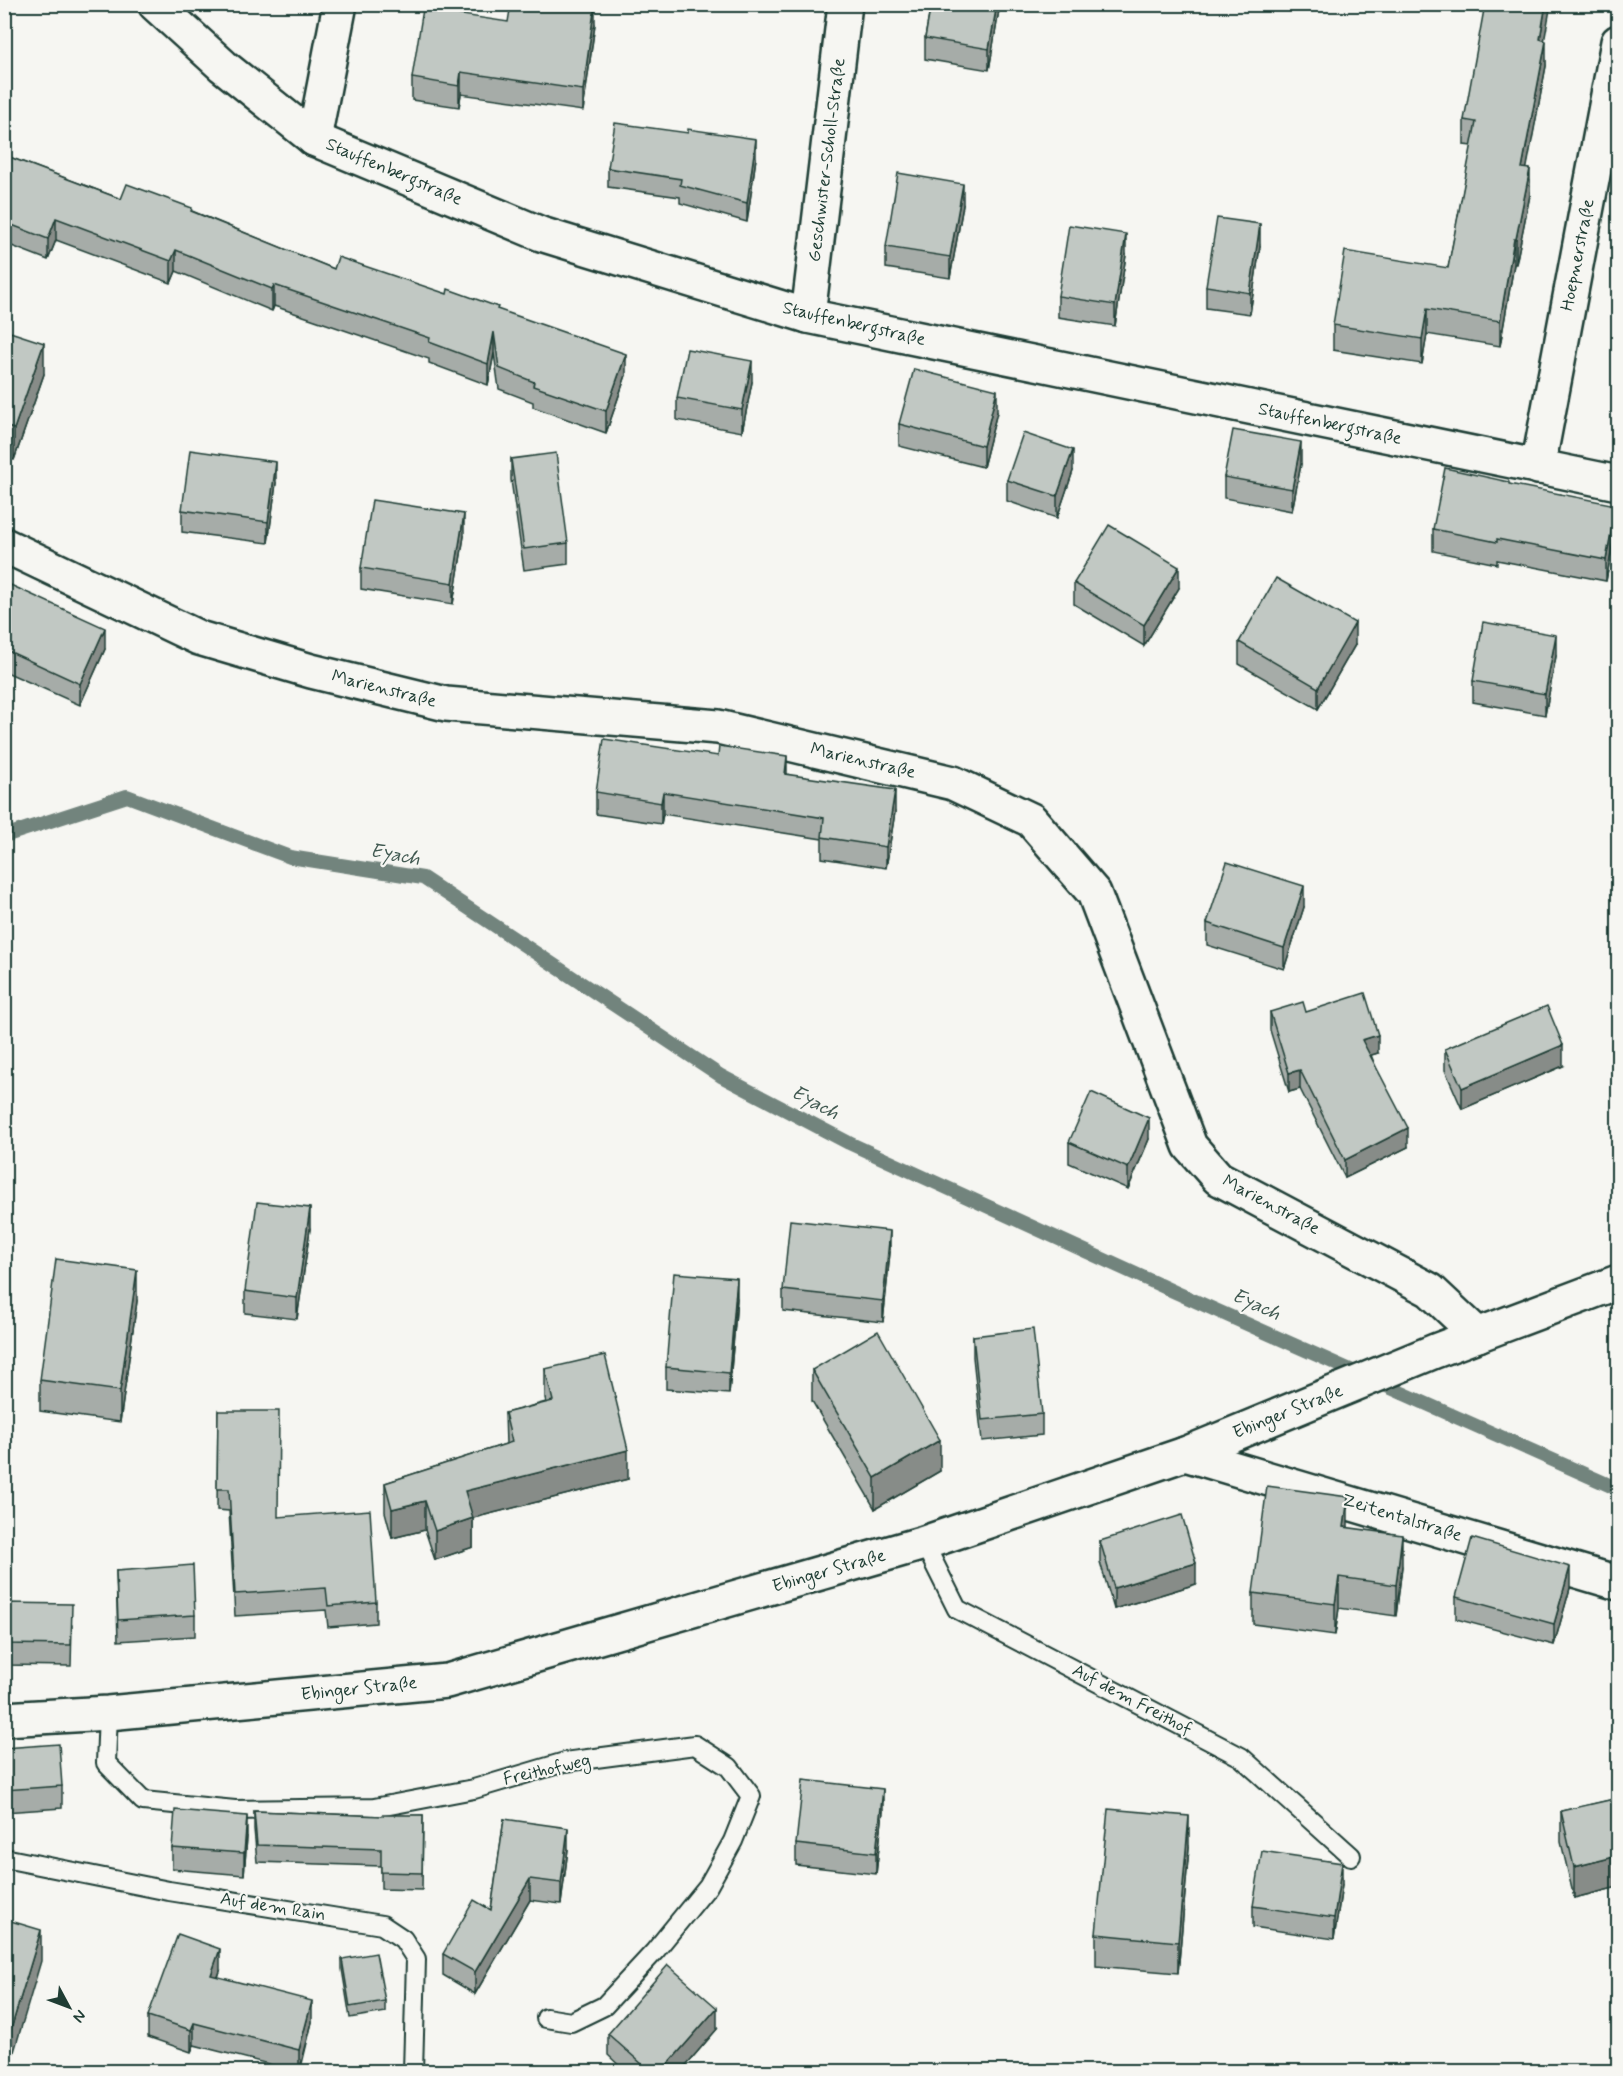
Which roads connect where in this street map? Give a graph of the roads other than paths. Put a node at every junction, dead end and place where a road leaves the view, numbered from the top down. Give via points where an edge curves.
1 (155, 4) edge
2 (340, 4) edge
3 (845, 4) edge
4 (1618, 42) edge
5 (314, 139) junction
6 (808, 316) junction
7 (1538, 467) junction
8 (1618, 483) edge
9 (4, 545) edge
10 (1618, 1282) edge
11 (1478, 1335) junction
12 (1185, 1454) junction
13 (924, 1543) junction
14 (1618, 1583) edge
15 (108, 1713) junction
16 (4, 1719) edge
17 (1351, 1856) dead end
18 (4, 1858) edge
19 (546, 2018) dead end
20 (413, 2072) edge

1 - 5 street, Stauffenbergstraße via 223,66
2 - 5 street
3 - 6 street, Geschwister-Scholl-Straße
4 - 7 street, Hoepnerstraße
5 - 6 street, Stauffenbergstraße via 542,234
6 - 7 street, Stauffenbergstraße
7 - 8 street, Stauffenbergstraße
9 - 11 street, Marienstraße via 199,638 311,671 446,704 718,727 953,783 1031,820 1094,893 1190,1146 1218,1178 1430,1290
10 - 11 street, Ebinger Straße
11 - 12 street, Ebinger Straße
12 - 13 street, Ebinger Straße
12 - 14 street, Zeitentalstraße
13 - 15 street, Ebinger Straße via 447,1681
13 - 17 lane, Auf dem Freithof via 957,1609 1241,1757
15 - 16 street, Ebinger Straße
15 - 19 lane, Freithofweg via 106,1763 143,1801 235,1810 374,1808 474,1789 565,1762 695,1745 729,1767 751,1796 733,1841 708,1886 604,2006 572,2022
18 - 20 lane, Auf dem Rain via 169,1891 382,1925 403,1939 416,1959

